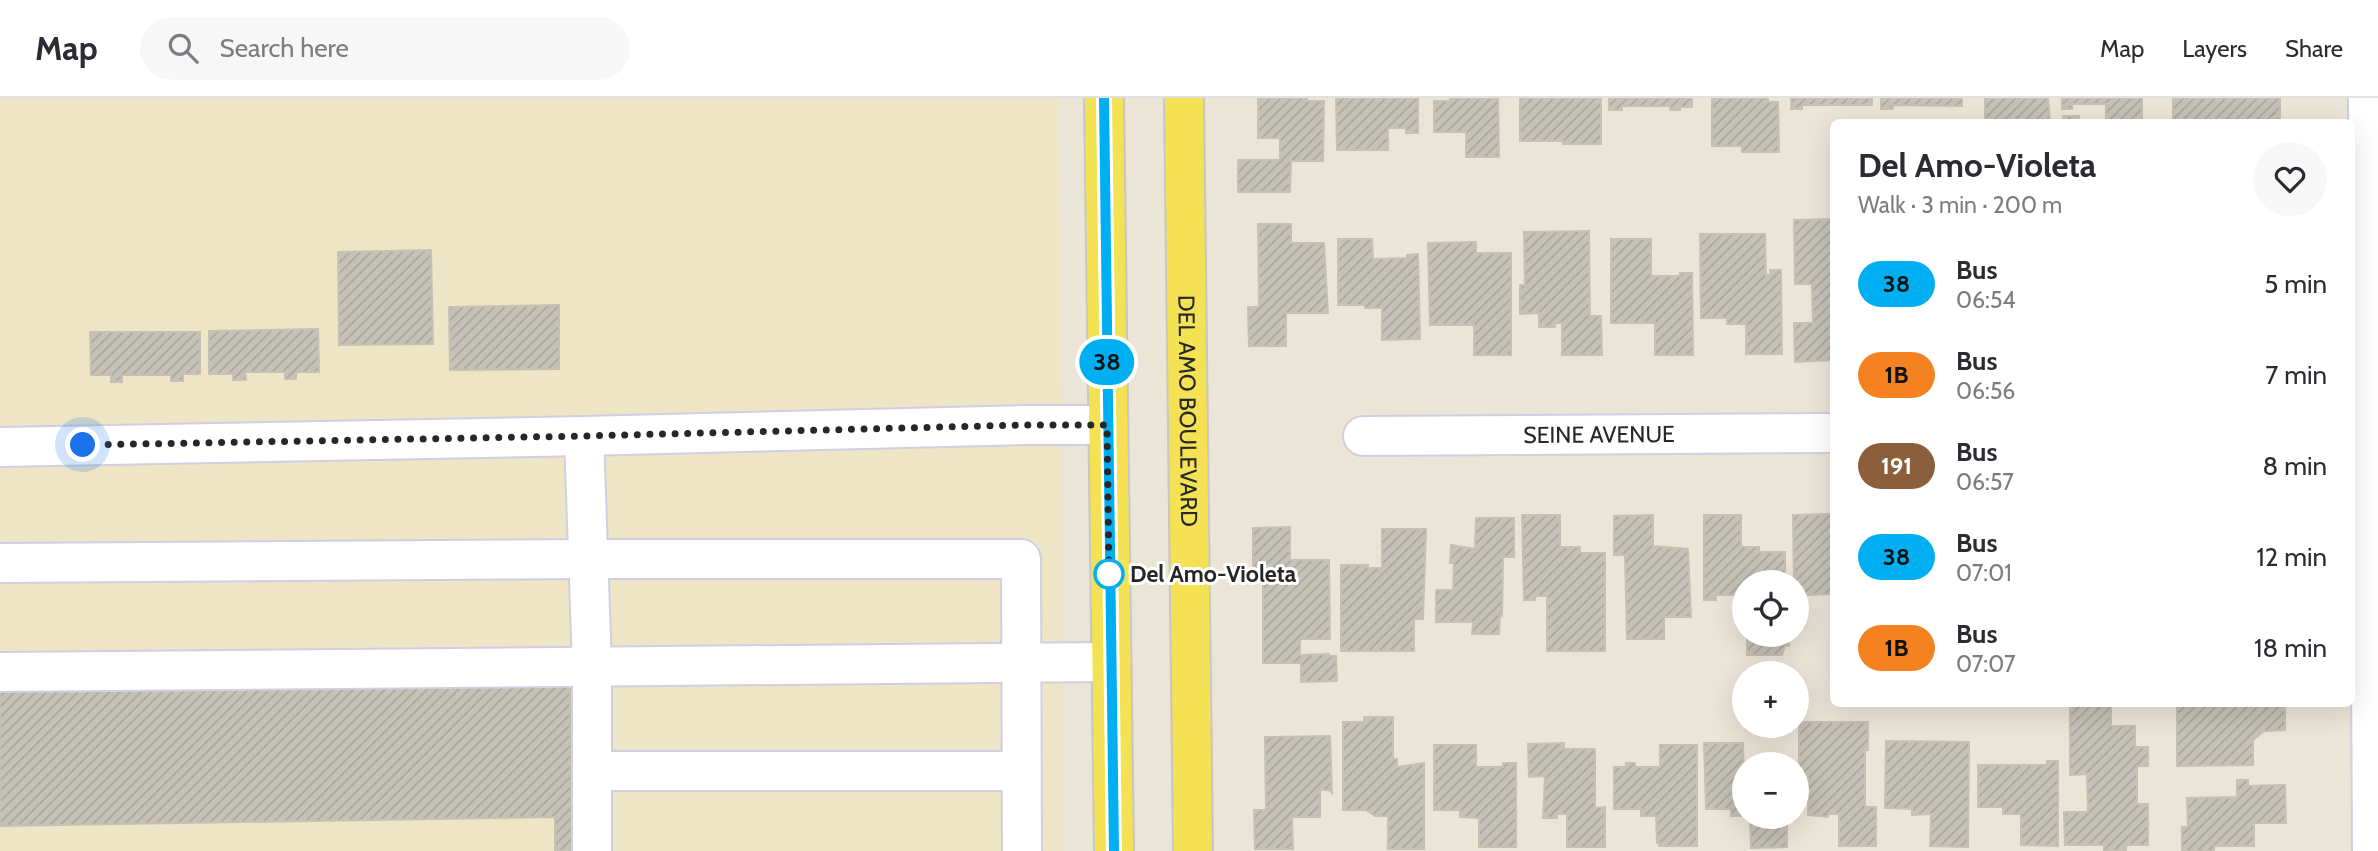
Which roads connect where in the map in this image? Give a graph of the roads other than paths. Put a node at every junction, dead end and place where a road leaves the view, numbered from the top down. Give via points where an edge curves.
1 (1104, 98) edge
2 (1184, 98) edge
3 (2368, 98) edge
4 (1107, 425) junction
5 (2360, 428) edge
6 (1830, 433) edge
7 (584, 436) junction
8 (1363, 436) dead end
9 (0, 447) edge
10 (588, 559) junction
11 (0, 563) edge
12 (1110, 662) junction
13 (1020, 663) junction
14 (592, 667) junction
15 (0, 672) edge
16 (592, 771) junction
17 (1021, 771) junction
18 (592, 851) edge
19 (1022, 851) edge
20 (1114, 851) edge
21 (1193, 851) edge
22 (2372, 851) edge

1 - 4 main road
2 - 21 main road, DEL AMO BOULEVARD
3 - 5 street
4 - 7 street
4 - 12 main road
5 - 22 street
6 - 8 street, SEINE AVENUE
7 - 9 street
7 - 10 street
10 - 11 street
10 - 13 street via 1020,559
10 - 14 street
12 - 13 street
12 - 20 main road
13 - 14 street
13 - 17 street
14 - 15 street
14 - 16 street
16 - 17 street
16 - 18 street
17 - 19 street

